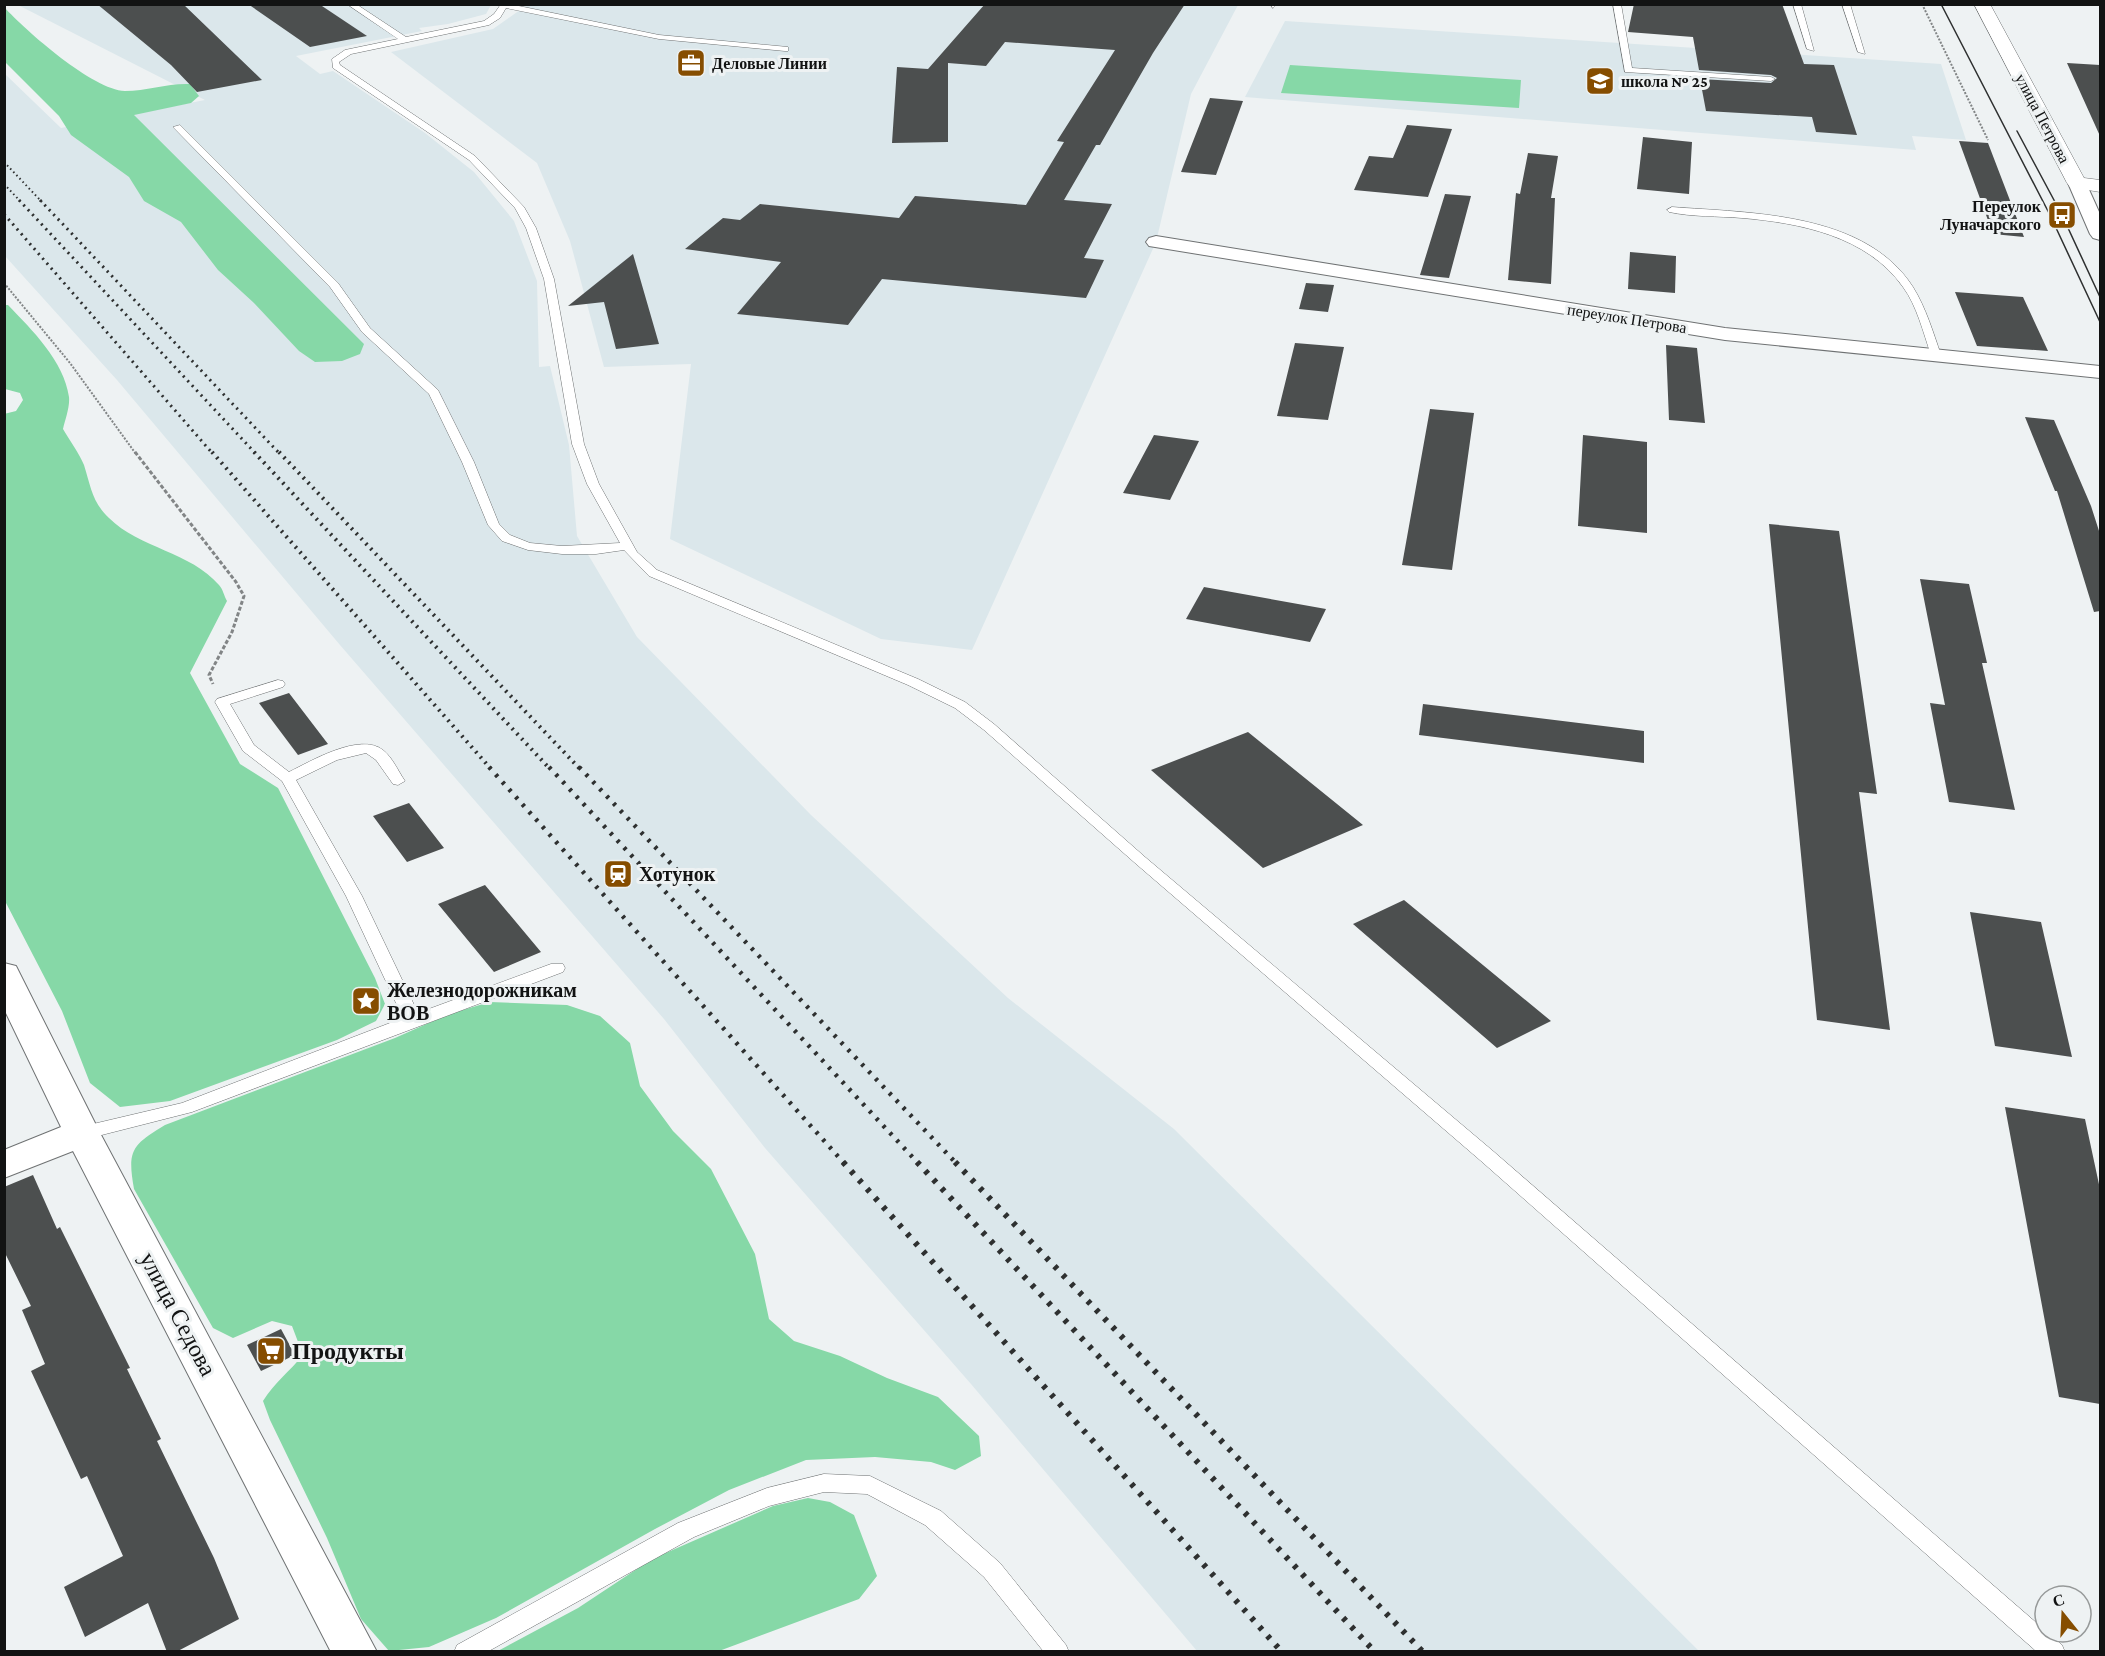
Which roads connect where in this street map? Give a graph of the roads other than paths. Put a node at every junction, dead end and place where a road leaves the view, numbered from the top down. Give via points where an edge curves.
1 (350, 4) edge
2 (1617, 4) edge
3 (1797, 4) edge
4 (1846, 4) edge
5 (1982, 4) edge
6 (505, 5) edge
7 (405, 40) junction
8 (785, 49) dead end
9 (1811, 49) dead end
10 (1862, 52) dead end
11 (1771, 79) dead end
12 (177, 127) dead end
13 (2077, 183) junction
14 (2100, 186) edge
15 (1672, 210) dead end
16 (2100, 234) edge
17 (1156, 242) dead end
18 (1936, 355) junction
19 (2100, 372) edge
20 (628, 546) junction
21 (278, 684) dead end
22 (288, 778) junction
23 (398, 781) dead end
24 (557, 968) dead end
25 (4, 974) edge
26 (413, 1021) junction
27 (82, 1133) junction
28 (4, 1166) edge
29 (355, 1652) edge
30 (465, 1652) edge
31 (1058, 1652) edge
32 (2054, 1652) edge

1 - 7 lane
2 - 11 lane via 1628,70
3 - 9 lane
4 - 10 lane
5 - 13 street, улица Петрова
6 - 7 lane via 486,22
6 - 8 lane via 659,37
7 - 20 lane via 348,52 339,56 336,66 472,158 519,207 549,279 578,444 593,484
12 - 20 lane via 334,285 366,330 434,393 494,525 506,538 528,546 562,550
13 - 14 street
13 - 16 street, улица Петрова
15 - 18 lane via 1799,222 1858,243 1884,261 1907,285
17 - 18 street, переулок Петрова via 1725,334
18 - 19 street, переулок Петрова
20 - 32 lane via 652,573 914,682 960,705 989,727 1496,1163
21 - 22 lane via 222,702 248,748
22 - 23 lane via 335,756 364,748 376,751
22 - 26 lane via 354,896
24 - 26 lane
25 - 27 street, улица Седова
26 - 27 lane via 186,1108
27 - 28 street
27 - 29 street, улица Седова
30 - 31 lane via 686,1530 767,1497 824,1483 870,1485 933,1518 992,1570

